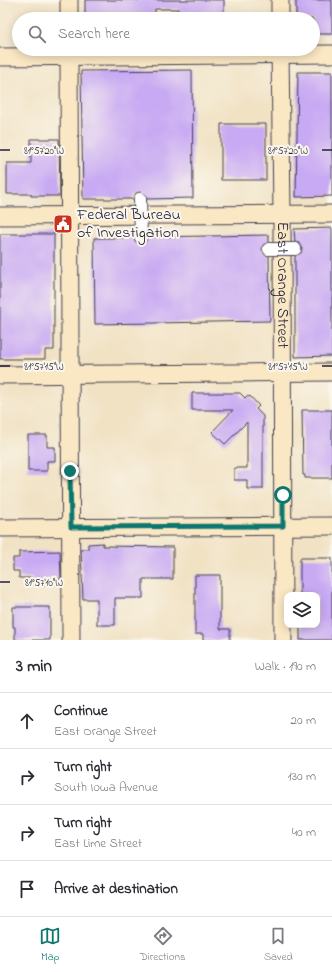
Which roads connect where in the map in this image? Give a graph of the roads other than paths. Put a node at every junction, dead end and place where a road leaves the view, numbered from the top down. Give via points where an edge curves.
1 (69, 0) edge
2 (280, 0) edge
3 (69, 12) edge
4 (280, 12) edge
5 (320, 54) edge
6 (332, 54) edge
7 (17, 56) edge
8 (69, 56) edge
9 (280, 56) edge
10 (0, 57) edge
11 (140, 199) dead end
12 (282, 214) junction
13 (332, 214) edge
14 (0, 216) edge
15 (70, 216) junction
16 (141, 238) dead end
17 (269, 249) dead end
18 (295, 249) dead end
19 (332, 372) edge
20 (282, 373) junction
21 (69, 374) junction
22 (0, 375) edge
23 (283, 526) junction
24 (332, 526) edge
25 (71, 527) junction
26 (0, 528) edge
27 (71, 640) edge
28 (283, 640) edge

1 - 3 street
2 - 4 street
5 - 6 street
7 - 10 street
8 - 15 street
9 - 12 street, East Orange Street
11 - 16 street, bridge
12 - 13 street
12 - 15 street
12 - 20 street, East Orange Street
14 - 15 street
15 - 21 street
17 - 18 street, bridge
19 - 20 street
20 - 21 street
20 - 23 street, East Orange Street
21 - 22 street
21 - 25 street
23 - 24 street
23 - 25 street
23 - 28 street, East Orange Street
25 - 26 street
25 - 27 street

